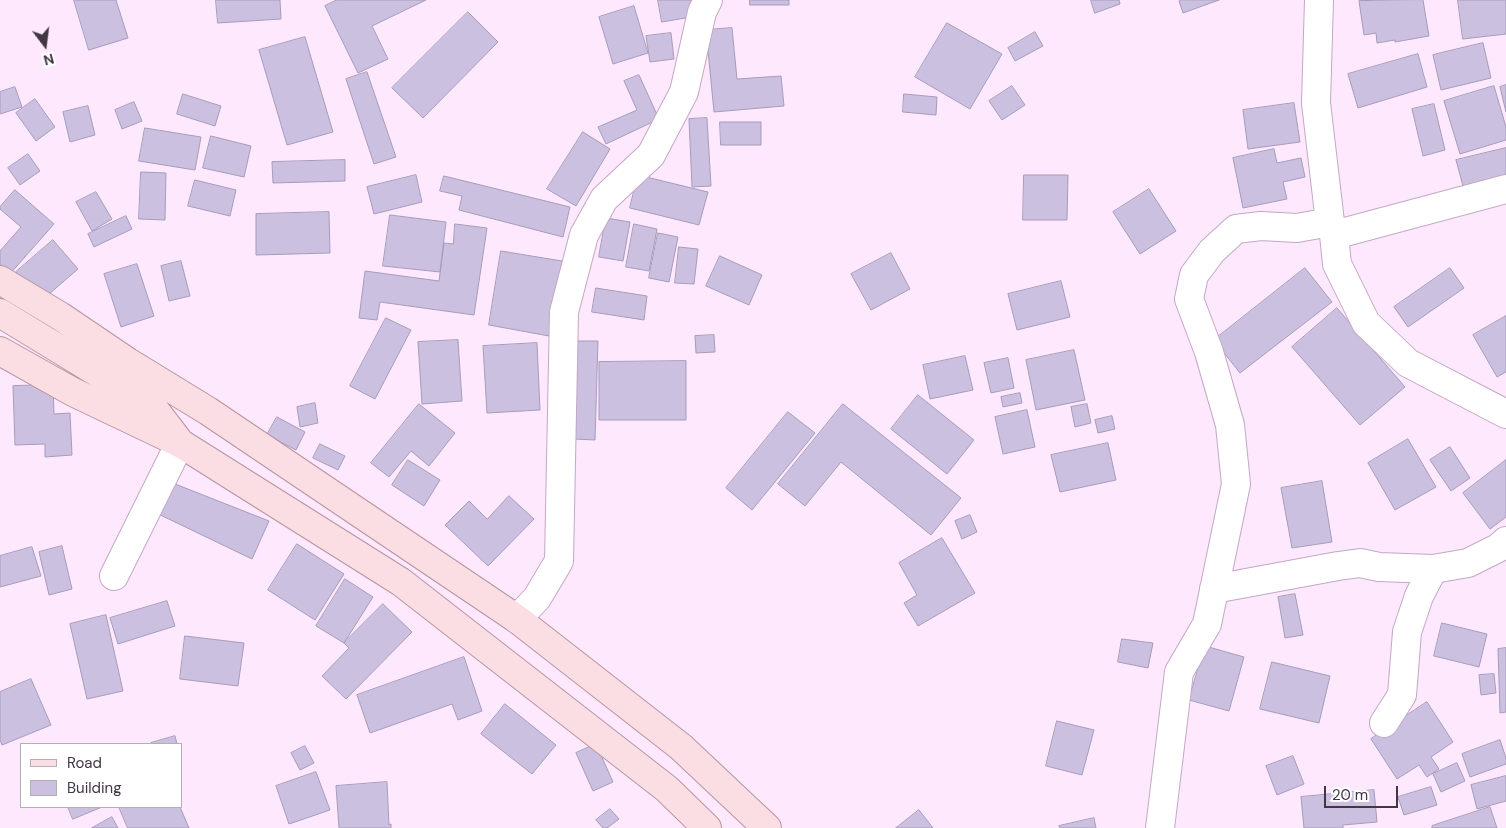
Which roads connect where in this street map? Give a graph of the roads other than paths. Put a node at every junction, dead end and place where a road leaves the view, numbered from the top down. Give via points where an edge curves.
1 (708, 0) edge
2 (1320, 0) edge
3 (1506, 190) edge
4 (1332, 229) junction
5 (0, 280) edge
6 (0, 313) edge
7 (0, 352) edge
8 (151, 405) junction
9 (208, 410) junction
10 (1506, 414) edge
11 (180, 443) junction
12 (1506, 540) edge
13 (1434, 569) junction
14 (114, 576) dead end
15 (1214, 589) junction
16 (517, 619) junction
17 (1384, 723) dead end
18 (707, 828) edge
19 (767, 828) edge
20 (1160, 828) edge

1 - 16 street via 702,12 684,92 651,155 604,199 584,235 564,312 559,560 537,598
2 - 4 street via 1316,103
3 - 4 street
4 - 10 street via 1337,264 1366,323 1408,363
4 - 15 street via 1262,226 1236,229 1194,275 1189,298 1209,352 1230,426 1236,484
5 - 9 main road
6 - 8 main road
7 - 11 main road via 73,392
8 - 9 main road
8 - 11 main road
9 - 16 main road
11 - 14 street
11 - 18 main road via 401,582 667,789
12 - 13 street via 1498,548 1468,563
13 - 15 street via 1360,563
13 - 17 street via 1419,596 1408,632 1402,695
15 - 20 street via 1207,624 1179,672
16 - 19 main road via 681,747

